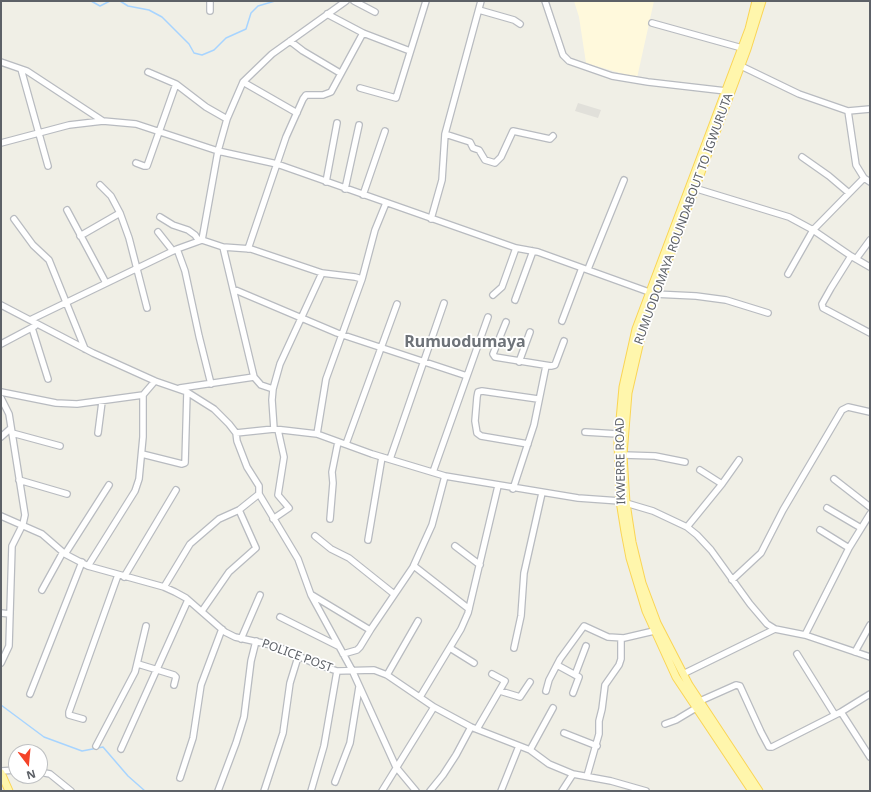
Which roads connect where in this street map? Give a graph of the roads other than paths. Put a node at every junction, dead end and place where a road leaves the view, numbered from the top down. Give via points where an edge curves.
1 (210, 1) edge
2 (346, 1) edge
3 (354, 1) edge
4 (426, 1) edge
5 (481, 1) edge
6 (545, 1) edge
7 (756, 1) edge
8 (762, 1) edge
9 (479, 10) junction
10 (210, 11) dead end
11 (375, 12) dead end
12 (327, 14) junction
13 (652, 23) dead end
14 (520, 24) dead end
15 (363, 33) junction
16 (290, 40) junction
17 (742, 48) junction
18 (410, 51) junction
19 (1, 62) edge
20 (741, 66) junction
21 (21, 69) junction
22 (148, 72) dead end
23 (340, 73) junction
24 (243, 82) junction
25 (176, 84) junction
26 (360, 88) dead end
27 (726, 91) junction
28 (870, 109) edge
29 (848, 111) junction
30 (297, 113) junction
31 (227, 119) junction
32 (103, 121) junction
33 (337, 124) dead end
34 (359, 125) dead end
35 (159, 131) junction
36 (385, 131) dead end
37 (39, 132) junction
38 (445, 134) junction
39 (553, 136) dead end
40 (1, 143) edge
41 (218, 151) junction
42 (802, 157) dead end
43 (136, 163) dead end
44 (277, 164) junction
45 (48, 166) dead end
46 (864, 178) junction
47 (624, 180) dead end
48 (326, 182) junction
49 (870, 182) edge
50 (100, 185) dead end
51 (694, 188) junction
52 (345, 189) junction
53 (849, 193) junction
54 (363, 195) junction
55 (386, 204) junction
56 (67, 210) dead end
57 (120, 213) junction
58 (160, 217) dead end
59 (431, 218) junction
60 (14, 219) dead end
61 (813, 230) junction
62 (158, 232) dead end
63 (80, 236) junction
64 (870, 240) edge
65 (200, 241) junction
66 (223, 247) junction
67 (516, 248) junction
68 (248, 249) junction
69 (175, 250) junction
70 (534, 251) junction
71 (854, 258) junction
72 (870, 267) edge
73 (138, 268) junction
74 (585, 269) junction
75 (322, 273) junction
76 (788, 274) dead end
77 (362, 279) junction
78 (106, 283) junction
79 (233, 288) junction
80 (652, 293) junction
81 (493, 295) dead end
82 (515, 300) dead end
83 (67, 302) junction
84 (444, 303) dead end
85 (397, 304) dead end
86 (1, 305) edge
87 (147, 308) dead end
88 (768, 313) dead end
89 (488, 317) dead end
90 (300, 318) junction
91 (30, 320) junction
92 (562, 321) dead end
93 (506, 322) dead end
94 (39, 324) junction
95 (32, 328) junction
96 (530, 332) dead end
97 (870, 333) edge
98 (342, 335) junction
99 (564, 341) dead end
100 (1, 344) edge
101 (381, 348) junction
102 (85, 349) junction
103 (519, 362) junction
104 (424, 363) junction
105 (546, 366) junction
106 (467, 376) junction
107 (254, 377) junction
108 (48, 379) dead end
109 (155, 381) junction
110 (211, 384) junction
111 (175, 389) junction
112 (273, 389) junction
113 (1, 392) edge
114 (187, 392) junction
115 (143, 395) junction
116 (1, 398) edge
117 (538, 399) junction
118 (102, 402) junction
119 (870, 412) edge
120 (276, 429) junction
121 (12, 431) junction
122 (585, 432) dead end
123 (98, 433) dead end
124 (236, 433) junction
125 (317, 434) junction
126 (618, 434) junction
127 (1, 437) edge
128 (338, 442) junction
129 (346, 444) junction
130 (528, 444) junction
131 (60, 446) dead end
132 (142, 454) junction
133 (623, 455) junction
134 (382, 457) junction
135 (390, 459) junction
136 (739, 460) dead end
137 (685, 462) dead end
138 (700, 470) dead end
139 (433, 472) junction
140 (445, 476) junction
141 (834, 479) dead end
142 (20, 480) junction
143 (722, 484) junction
144 (109, 485) dead end
145 (498, 486) junction
146 (513, 489) junction
147 (176, 490) dead end
148 (542, 493) junction
149 (67, 494) dead end
150 (259, 494) junction
151 (623, 502) junction
152 (870, 507) edge
153 (827, 508) dead end
154 (239, 510) junction
155 (870, 514) edge
156 (1, 516) edge
157 (273, 519) junction
158 (330, 519) dead end
159 (23, 524) junction
160 (687, 527) junction
161 (860, 528) junction
162 (820, 530) dead end
163 (315, 536) dead end
164 (368, 540) dead end
165 (455, 546) dead end
166 (849, 548) junction
167 (64, 553) junction
168 (82, 562) junction
169 (480, 565) junction
170 (88, 566) junction
171 (414, 566) junction
172 (121, 576) junction
173 (732, 580) junction
174 (164, 587) junction
175 (42, 590) dead end
176 (394, 594) junction
177 (260, 595) dead end
178 (311, 595) junction
179 (188, 600) junction
180 (469, 609) junction
181 (202, 611) junction
182 (1, 613) edge
183 (10, 614) junction
184 (280, 617) dead end
185 (418, 621) dead end
186 (146, 626) dead end
187 (870, 626) edge
188 (222, 629) junction
189 (775, 629) junction
190 (370, 630) junction
191 (654, 631) junction
192 (805, 635) junction
193 (621, 638) junction
194 (241, 639) junction
195 (256, 642) junction
196 (338, 646) junction
197 (586, 646) dead end
198 (450, 648) junction
199 (514, 648) dead end
200 (855, 652) junction
201 (343, 654) junction
202 (797, 654) dead end
203 (298, 657) junction
204 (870, 657) edge
205 (1, 663) edge
206 (474, 663) dead end
207 (138, 664) junction
208 (557, 665) junction
209 (157, 669) junction
210 (352, 670) junction
211 (337, 671) junction
212 (492, 674) dead end
213 (683, 674) junction
214 (387, 675) junction
215 (575, 675) junction
216 (530, 682) dead end
217 (174, 685) dead end
218 (359, 687) junction
219 (500, 691) junction
220 (546, 691) dead end
221 (573, 693) dead end
222 (30, 694) dead end
223 (870, 694) edge
224 (420, 697) junction
225 (698, 704) junction
226 (434, 707) junction
227 (553, 708) dead end
228 (838, 713) junction
229 (83, 719) dead end
230 (665, 724) dead end
231 (471, 727) junction
232 (477, 729) junction
233 (564, 733) dead end
234 (96, 746) dead end
235 (519, 746) junction
236 (597, 746) junction
237 (121, 748) dead end
238 (530, 750) junction
239 (870, 757) edge
240 (396, 767) junction
241 (1, 772) edge
242 (48, 774) edge
243 (573, 774) junction
244 (587, 776) junction
245 (180, 778) dead end
246 (335, 782) dead end
247 (9, 791) edge
248 (72, 791) edge
249 (218, 791) edge
250 (264, 791) edge
251 (311, 791) edge
252 (382, 791) edge
253 (416, 791) edge
254 (430, 791) edge
255 (501, 791) edge
256 (562, 791) edge
257 (646, 791) edge
258 (752, 791) edge
259 (759, 791) edge

1 - 10 street
2 - 12 street
3 - 11 street
4 - 18 street
5 - 9 street
6 - 27 street via 563,55 569,61 612,76
7 - 17 main road, IKWERRE ROAD
8 - 20 main road, RUMUODOMAYA ROUNDABOUT TO IGWURUTA
9 - 14 street
9 - 38 street
12 - 15 street
12 - 16 street
13 - 17 street
15 - 18 street
15 - 23 street
16 - 23 street via 303,51
16 - 24 street
17 - 27 main road, IKWERRE ROAD
18 - 26 street via 396,98
19 - 21 street
20 - 29 street via 799,94
20 - 51 main road, RUMUODOMAYA ROUNDABOUT TO IGWURUTA
21 - 32 street
21 - 37 street
22 - 25 street
23 - 30 street via 330,92 323,95 306,95
24 - 30 street
24 - 31 street
25 - 31 street
25 - 35 street
27 - 80 main road, IKWERRE ROAD
28 - 29 street
29 - 46 street via 856,165
30 - 44 street
31 - 41 street
32 - 35 street via 136,124
32 - 37 street
33 - 48 street
34 - 52 street
35 - 41 street
35 - 43 street via 147,166
36 - 54 street
37 - 40 street
37 - 45 street
38 - 39 street via 470,142 485,160 495,164 513,131 550,139
38 - 59 street via 442,180
41 - 44 street
41 - 65 street
42 - 53 street
44 - 48 street
44 - 68 street
46 - 49 street
46 - 53 street
47 - 74 street
48 - 52 street
50 - 57 street via 111,196
51 - 61 street via 768,209
51 - 80 main road, RUMUODOMAYA ROUNDABOUT TO IGWURUTA
52 - 54 street
53 - 61 street
54 - 55 street
55 - 59 street
55 - 77 street via 371,242
56 - 63 street
57 - 63 street
57 - 73 street
58 - 65 street via 188,230
59 - 67 street
60 - 83 street via 33,245 49,260
61 - 71 street
61 - 76 street
62 - 69 street
63 - 78 street
64 - 71 street
65 - 66 street
65 - 69 street
66 - 68 street
66 - 79 street
67 - 70 street
67 - 81 street via 502,287
68 - 75 street
69 - 73 street
69 - 110 street via 185,272
70 - 74 street
70 - 82 street
71 - 72 street
71 - 97 street via 830,288 822,304 827,312
73 - 78 street
73 - 87 street
74 - 80 street
74 - 92 street
75 - 77 street
75 - 90 street
77 - 98 street
78 - 83 street
79 - 90 street
79 - 107 street
80 - 88 street via 718,299
80 - 126 main road, IKWERRE ROAD via 630,349
80 - 133 main road, RUMUODOMAYA ROUNDABOUT TO IGWURUTA via 633,366 625,413
83 - 91 street
83 - 102 street
84 - 104 street
85 - 101 street
86 - 91 street
89 - 106 street
90 - 98 street
90 - 112 street via 280,364
91 - 94 street
93 - 103 street via 493,356
94 - 95 street
94 - 102 street
95 - 100 street
95 - 108 street
96 - 103 street
98 - 101 street
98 - 125 street via 326,379
99 - 105 street via 555,365
101 - 104 street
101 - 129 street
102 - 109 street
103 - 105 street
104 - 106 street
104 - 135 street
105 - 117 street
106 - 139 street
107 - 110 street
107 - 112 street via 261,385
109 - 111 street
109 - 115 street
110 - 111 street
111 - 114 street
112 - 120 street
113 - 118 street via 56,403
114 - 124 street via 214,409
114 - 132 street via 185,463
115 - 118 street
115 - 132 street
116 - 121 street via 9,414
117 - 130 street
117 - 130 street via 482,390 477,396 477,433 481,436
118 - 123 street
119 - 173 street via 848,407 842,410 783,510 761,553
120 - 124 street
120 - 125 street
120 - 157 street via 284,457 278,496 289,508
121 - 127 street
121 - 131 street
121 - 142 street
122 - 126 street
124 - 150 street via 247,467 259,486
125 - 128 street
126 - 151 main road, IKWERRE ROAD
128 - 129 street
128 - 158 street via 332,472
129 - 134 street
130 - 146 street
132 - 170 street via 135,491
133 - 137 street via 655,456
133 - 151 main road, RUMUODOMAYA ROUNDABOUT TO IGWURUTA
134 - 135 street
134 - 164 street
135 - 139 street
136 - 143 street
138 - 143 street
139 - 140 street
140 - 145 street
140 - 171 street via 432,525
141 - 152 street
142 - 149 street
142 - 159 street via 24,504
143 - 160 street
144 - 167 street
145 - 146 street
145 - 169 street
146 - 148 street
147 - 172 street
148 - 151 street
148 - 199 street via 524,573 521,616
150 - 154 street
150 - 157 street
151 - 160 street via 653,511
151 - 191 main road, IKWERRE ROAD via 630,558
151 - 213 main road, RUMUODOMAYA ROUNDABOUT TO IGWURUTA via 642,583 657,623
153 - 161 street
154 - 174 street via 219,519 190,544
154 - 181 street via 256,548 229,572
155 - 161 street
156 - 159 street, POLICE POST
157 - 178 street via 298,559
159 - 167 street, POLICE POST via 42,534
159 - 183 street via 14,539 11,551
160 - 173 street via 711,550
161 - 166 street
162 - 166 street
163 - 176 street via 331,549 349,558
165 - 169 street
166 - 192 street
167 - 168 street, POLICE POST
167 - 175 street
168 - 170 street, POLICE POST
168 - 222 street
169 - 180 street
170 - 172 street, POLICE POST
171 - 176 street
171 - 180 street
172 - 174 street, POLICE POST
172 - 229 street via 69,712 69,715
173 - 189 street via 767,624
174 - 179 street, POLICE POST
176 - 190 street
177 - 194 street
178 - 190 street
178 - 196 street
179 - 181 street, POLICE POST
179 - 209 street
180 - 198 street
181 - 188 street, POLICE POST
182 - 183 street
183 - 205 street via 9,646
184 - 196 street
185 - 214 street
186 - 207 street
187 - 200 street
188 - 194 street, POLICE POST
188 - 245 street via 201,685 193,738
189 - 192 street
189 - 213 street
190 - 201 street via 357,650
191 - 193 street
191 - 225 main road, IKWERRE ROAD via 676,677
192 - 200 street
193 - 208 street via 608,637 584,626
193 - 236 street via 619,665 605,685
194 - 195 street, POLICE POST
195 - 203 street, POLICE POST via 276,646
195 - 249 street via 244,717
196 - 201 street
197 - 215 street
198 - 206 street
198 - 224 street
200 - 204 street
201 - 210 street
202 - 228 street
203 - 211 street, POLICE POST
203 - 250 street via 290,683 283,732
207 - 209 street
207 - 234 street
208 - 215 street
208 - 220 street
209 - 217 street via 174,675
209 - 237 street
210 - 211 street, POLICE POST
210 - 214 street, POLICE POST via 374,670
210 - 218 street
211 - 251 street via 324,746
212 - 219 street via 505,681
213 - 225 main road, RUMUODOMAYA ROUNDABOUT TO IGWURUTA
214 - 224 street, POLICE POST
215 - 221 street via 579,677
216 - 219 street via 520,697
218 - 240 street
218 - 246 street via 350,743
219 - 232 street
223 - 228 street
224 - 226 street, POLICE POST
225 - 228 street via 736,685 740,686 761,732 772,747
225 - 230 street via 680,718
225 - 258 main road, IKWERRE ROAD
225 - 259 main road, RUMUODOMAYA ROUNDABOUT TO IGWURUTA
226 - 231 street, POLICE POST
226 - 240 street
227 - 238 street
228 - 239 street
231 - 232 street, POLICE POST
231 - 254 street via 446,770
232 - 235 street, POLICE POST
233 - 236 street
235 - 238 street, POLICE POST
235 - 255 street
236 - 244 street
238 - 243 street, POLICE POST via 549,764
240 - 252 street
240 - 253 street
241 - 247 main road
242 - 248 street
243 - 244 street, POLICE POST
243 - 256 street
244 - 257 street, POLICE POST

